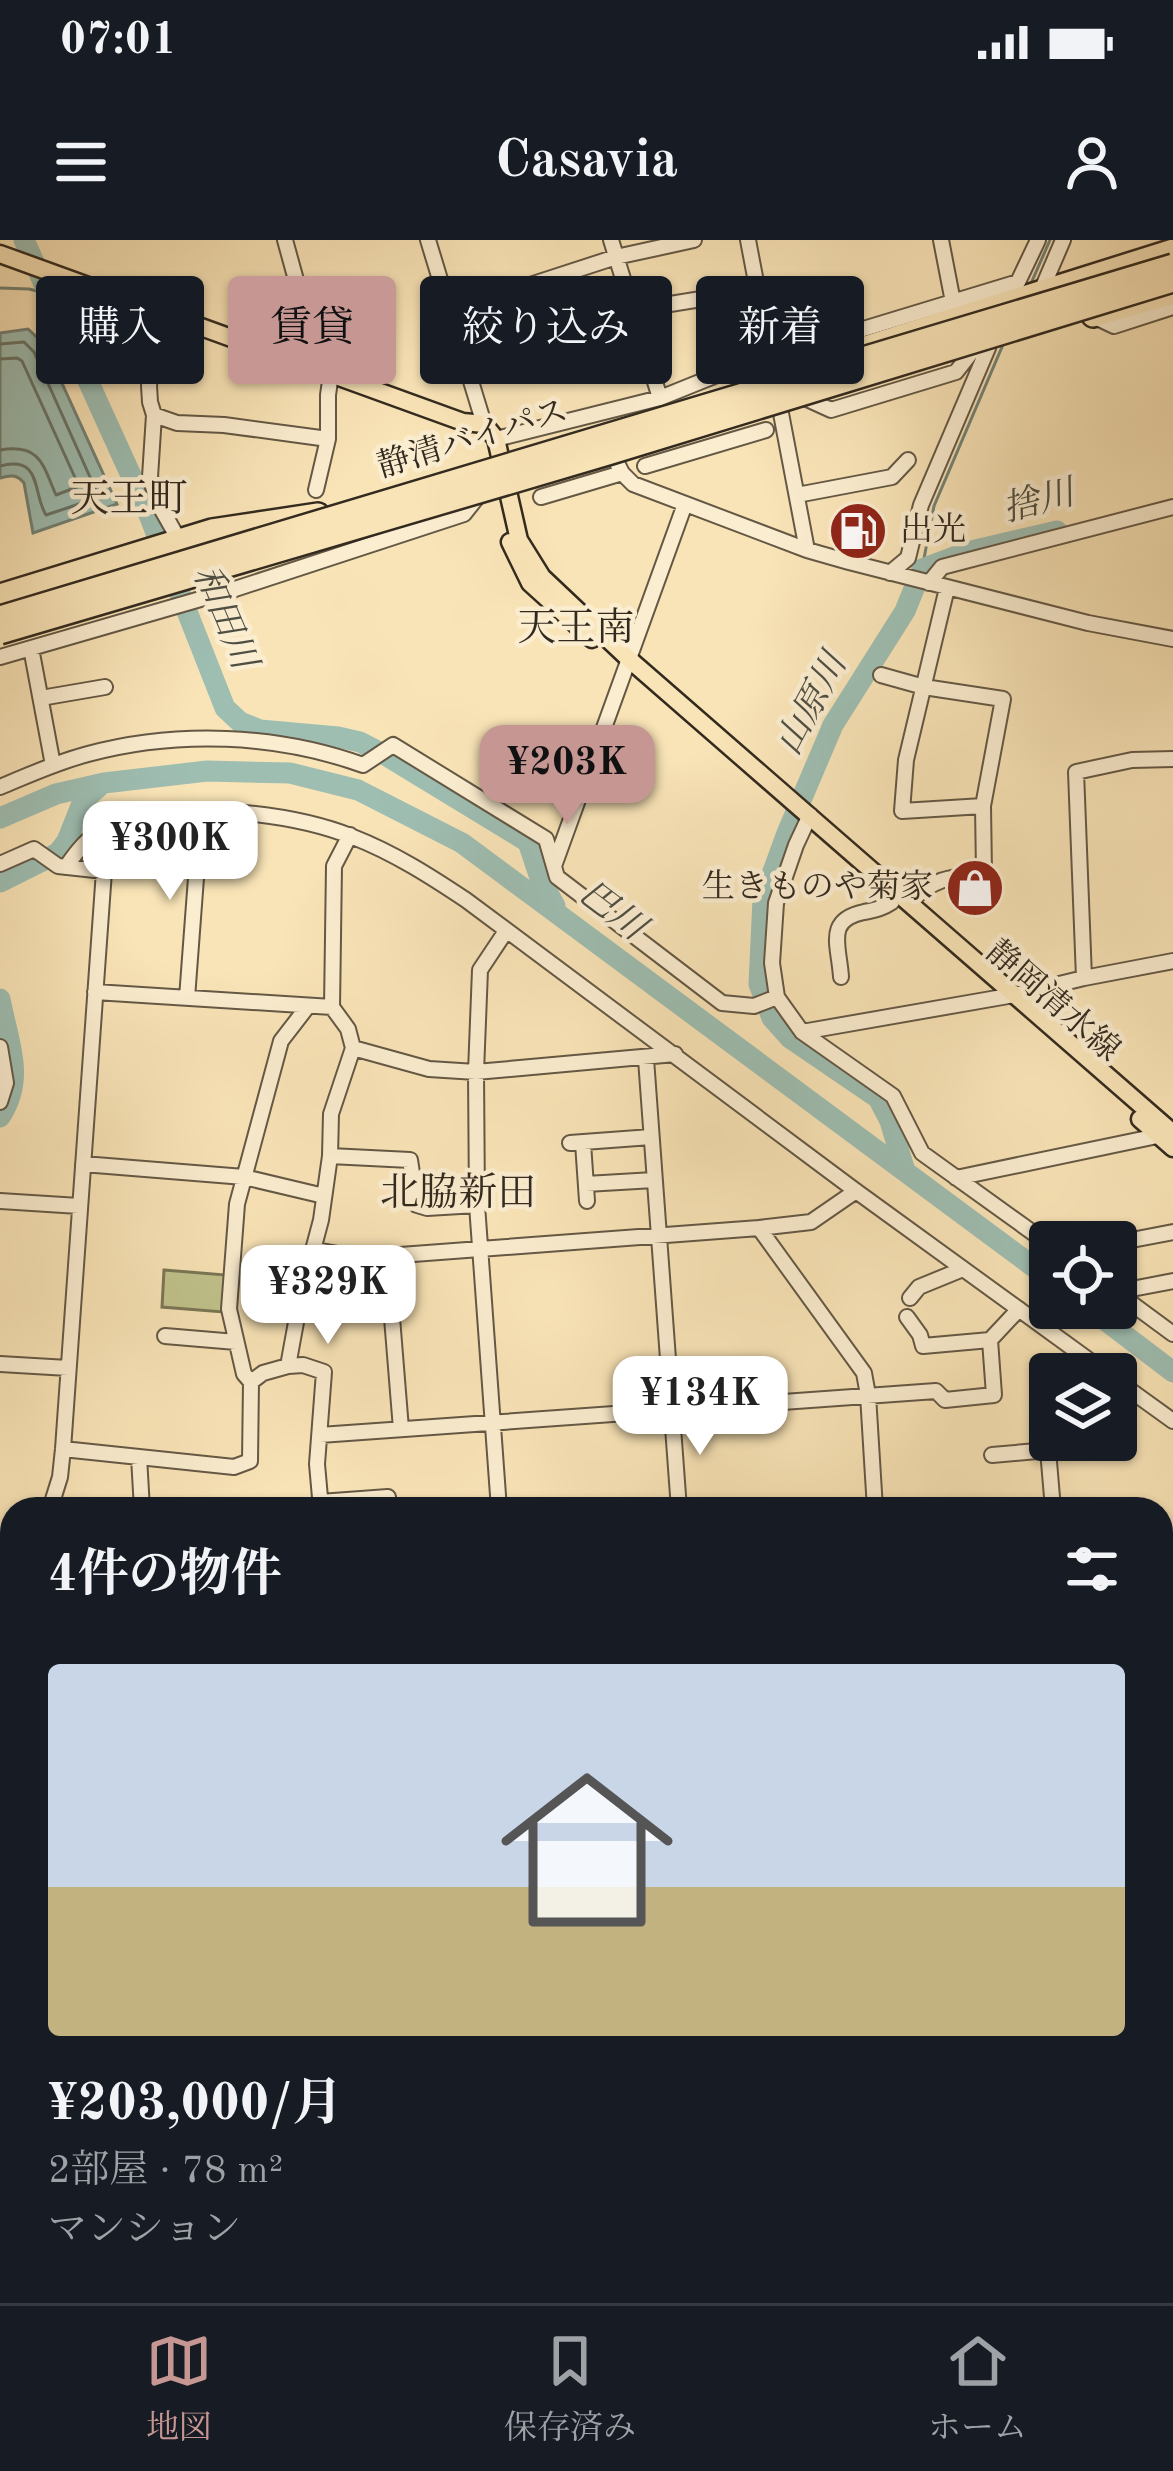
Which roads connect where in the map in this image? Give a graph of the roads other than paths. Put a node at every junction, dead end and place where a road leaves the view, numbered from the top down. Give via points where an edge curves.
1 (285, 240) edge
2 (428, 240) edge
3 (611, 240) edge
4 (694, 240) edge
5 (748, 240) edge
6 (941, 240) edge
7 (1038, 240) edge
8 (1063, 240) edge
9 (1170, 252) edge
10 (0, 254) edge
11 (616, 257) junction
12 (60, 276) edge
13 (295, 276) edge
14 (439, 276) edge
15 (558, 276) edge
16 (622, 276) edge
17 (754, 276) edge
18 (1173, 281) edge
19 (1042, 289) junction
20 (1173, 293) edge
21 (952, 302) junction
22 (1173, 307) edge
23 (1093, 316) junction
24 (864, 329) edge
25 (981, 348) junction
26 (149, 384) edge
27 (330, 384) edge
28 (358, 384) edge
29 (471, 384) edge
30 (656, 384) edge
31 (774, 386) junction
32 (660, 398) junction
33 (154, 415) junction
34 (766, 430) dead end
35 (743, 436) junction
36 (328, 439) junction
37 (612, 452) junction
38 (908, 460) dead end
39 (494, 463) junction
40 (645, 466) dead end
41 (316, 490) dead end
42 (797, 495) junction
43 (541, 497) dead end
44 (685, 504) junction
45 (1173, 508) edge
46 (179, 540) junction
47 (808, 550) junction
48 (895, 574) junction
49 (927, 583) junction
50 (947, 588) junction
51 (0, 595) edge
52 (0, 604) edge
53 (0, 617) edge
54 (0, 640) edge
55 (1173, 640) edge
56 (32, 649) junction
57 (0, 657) edge
58 (628, 665) junction
59 (881, 675) dead end
60 (105, 687) dead end
61 (924, 687) junction
62 (40, 698) junction
63 (1173, 759) edge
64 (53, 765) junction
65 (0, 787) edge
66 (983, 806) junction
67 (201, 811) junction
68 (807, 820) junction
69 (350, 836) junction
70 (0, 864) edge
71 (554, 866) junction
72 (62, 867) junction
73 (901, 902) junction
74 (506, 931) junction
75 (1173, 961) edge
76 (841, 977) dead end
77 (1084, 978) junction
78 (95, 992) junction
79 (1008, 996) junction
80 (777, 997) junction
81 (187, 998) junction
82 (308, 1006) junction
83 (332, 1007) junction
84 (802, 1032) junction
85 (0, 1047) edge
86 (352, 1048) junction
87 (674, 1054) junction
88 (646, 1059) junction
89 (476, 1072) junction
90 (0, 1102) edge
91 (651, 1137) junction
92 (1169, 1138) edge
93 (330, 1156) junction
94 (83, 1164) junction
95 (244, 1177) junction
96 (956, 1178) junction
97 (654, 1180) junction
98 (856, 1191) junction
99 (324, 1196) junction
100 (0, 1201) edge
101 (477, 1205) junction
102 (79, 1206) junction
103 (759, 1228) junction
104 (1029, 1230) edge
105 (1173, 1232) edge
106 (658, 1235) junction
107 (1137, 1239) edge
108 (479, 1248) junction
109 (315, 1250) junction
110 (387, 1256) junction
111 (963, 1268) junction
112 (1173, 1281) edge
113 (1137, 1288) edge
114 (910, 1298) dead end
115 (1137, 1307) edge
116 (1019, 1309) junction
117 (907, 1317) dead end
118 (1173, 1334) edge
119 (165, 1336) dead end
120 (990, 1340) junction
121 (236, 1342) junction
122 (1079, 1353) edge
123 (0, 1364) edge
124 (288, 1366) junction
125 (68, 1368) junction
126 (251, 1382) junction
127 (868, 1395) junction
128 (1137, 1395) edge
129 (672, 1410) junction
130 (1173, 1421) edge
131 (493, 1422) junction
132 (401, 1429) junction
133 (320, 1435) junction
134 (63, 1449) junction
135 (992, 1455) dead end
136 (139, 1457) junction
137 (54, 1497) edge
138 (141, 1497) edge
139 (320, 1497) edge
140 (498, 1497) edge
141 (678, 1497) edge
142 (874, 1497) edge
143 (1052, 1497) edge

1 - 13 street
2 - 14 street
3 - 11 street
4 - 11 street
5 - 17 street
6 - 21 street
7 - 21 street via 1018,282
8 - 19 street
9 - 19 highway
9 - 37 highway, 静清バイパス, bridge
10 - 12 main road
11 - 15 street
11 - 16 street
18 - 37 highway, 静清バイパス, bridge
19 - 31 highway
20 - 23 highway
21 - 24 street
22 - 23 street via 1114,326
23 - 25 highway
25 - 31 highway
25 - 48 street via 908,558
26 - 33 street
27 - 36 street
28 - 39 main road via 463,422
29 - 39 street
30 - 32 street
31 - 32 street via 717,375
31 - 35 street
31 - 37 highway
31 - 39 highway
31 - 42 street
32 - 39 street
33 - 36 street
33 - 46 street via 150,477
34 - 35 street
35 - 40 street
36 - 41 street
37 - 39 highway
37 - 43 street
37 - 44 street via 640,488
37 - 52 highway, bridge via 515,452
37 - 53 highway, 静清バイパス, bridge
37 - 54 highway, bridge via 469,506 62,630
38 - 42 street via 892,477
39 - 46 highway via 309,517
39 - 54 highway
39 - 56 street via 464,514
39 - 58 main road, 静岡清水線 via 511,547 530,583
42 - 47 street
44 - 47 street
44 - 58 street
45 - 49 street via 942,567
46 - 51 highway
47 - 48 street
48 - 49 street
49 - 50 street
50 - 55 street
50 - 61 street
56 - 57 street
56 - 62 street
58 - 68 main road, 静岡清水線
58 - 71 street
59 - 61 street
60 - 62 street
61 - 66 street via 1003,699
61 - 66 street via 902,811
62 - 64 street
63 - 77 street via 1076,772
64 - 65 street
64 - 71 street via 148,742 229,739 363,765 393,745 546,839
66 - 73 street via 984,872 946,878
67 - 69 street via 303,822
67 - 72 street via 110,824
67 - 81 street
68 - 73 main road, 静岡清水線
68 - 80 street via 776,903
69 - 74 street via 408,861
69 - 83 street via 334,866
70 - 72 street via 34,849
71 - 80 street via 557,877 722,1003 754,1006
72 - 78 street via 104,871
73 - 76 street via 841,921
73 - 79 main road, 静岡清水線
74 - 87 street
74 - 89 street via 480,970
75 - 77 street
77 - 79 street
78 - 81 street
78 - 94 street
79 - 84 street
79 - 92 main road, 静岡清水線
80 - 84 street
81 - 82 street
82 - 83 street
82 - 95 street via 281,1042
83 - 86 street
84 - 96 street via 892,1096 922,1153
85 - 90 street via 7,1084
86 - 89 street
86 - 93 street via 331,1114
87 - 88 street
87 - 98 street
88 - 89 street
88 - 91 street
89 - 101 street
91 - 97 street
91 - 97 street via 577,1143 587,1192
92 - 96 street
93 - 99 street
93 - 101 street via 410,1160 417,1205
94 - 95 street
94 - 102 street
95 - 99 street
95 - 121 street via 229,1309
96 - 104 street
97 - 106 street
98 - 103 street via 812,1222
98 - 111 street
99 - 109 street
100 - 102 street
101 - 108 street
102 - 125 street
103 - 106 street
103 - 127 street via 864,1373
105 - 107 street
106 - 108 street
106 - 129 street
108 - 110 street
108 - 131 street
109 - 110 street
109 - 124 street
110 - 132 street
111 - 114 street via 919,1286
111 - 116 street
112 - 113 street
115 - 118 street
116 - 120 street
116 - 122 street
117 - 120 street via 923,1346
119 - 121 street
120 - 127 street via 994,1395
121 - 126 street
123 - 125 street
124 - 126 street
124 - 133 street via 324,1372
125 - 134 street
126 - 136 street via 250,1461 234,1467
127 - 129 street
127 - 142 street
128 - 130 street
129 - 131 street
129 - 141 street
131 - 132 street
131 - 140 street
132 - 133 street
133 - 139 street
134 - 136 street
134 - 137 street
135 - 143 street via 1048,1450
136 - 138 street

